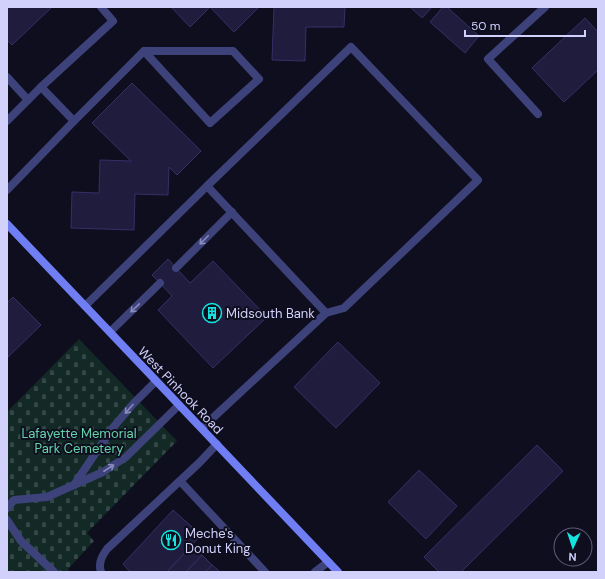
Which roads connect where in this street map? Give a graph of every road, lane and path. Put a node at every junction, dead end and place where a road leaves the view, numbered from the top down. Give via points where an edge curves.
1 (101, 7) edge
2 (545, 7) edge
3 (144, 52) junction
4 (7, 77) edge
5 (41, 87) junction
6 (28, 100) junction
7 (538, 114) dead end
8 (7, 120) edge
9 (74, 121) junction
10 (207, 186) junction
11 (7, 190) edge
12 (232, 212) junction
13 (7, 224) edge
14 (176, 268) dead end
15 (160, 283) dead end
16 (84, 306) junction
17 (326, 313) junction
18 (110, 332) junction
19 (156, 381) junction
20 (179, 405) junction
21 (202, 428) junction
22 (217, 444) junction
23 (180, 481) junction
24 (74, 485) junction
25 (7, 508) edge
26 (7, 520) edge
27 (328, 562) junction
28 (54, 572) edge
29 (101, 572) edge
30 (265, 572) edge
31 (315, 572) edge
32 (338, 572) edge

1 - 5 lane via 113,21
2 - 7 lane via 488,59
3 - 3 lane via 210,123 259,79 233,51
3 - 9 lane
4 - 6 lane
5 - 6 lane
5 - 9 lane
6 - 8 lane
9 - 11 lane
10 - 12 lane
10 - 16 lane
10 - 17 lane via 351,48 478,180 344,308
12 -> 14 lane
12 - 17 lane
13 - 16 main road, West Pinhook Road
15 -> 18 lane
16 - 18 main road, West Pinhook Road
17 - 21 lane
18 - 19 main road, West Pinhook Road
19 - 20 main road, West Pinhook Road
19 -> 24 lane via 111,430
20 - 21 main road, West Pinhook Road
24 -> 20 lane via 103,472 126,457
21 - 22 main road, West Pinhook Road
22 - 23 lane
22 - 27 main road, West Pinhook Road
23 - 29 lane via 107,549 101,557
23 - 30 lane
24 - 25 lane via 47,497 14,500
26 - 28 lane via 21,541
27 - 31 lane
27 - 32 main road, West Pinhook Road

